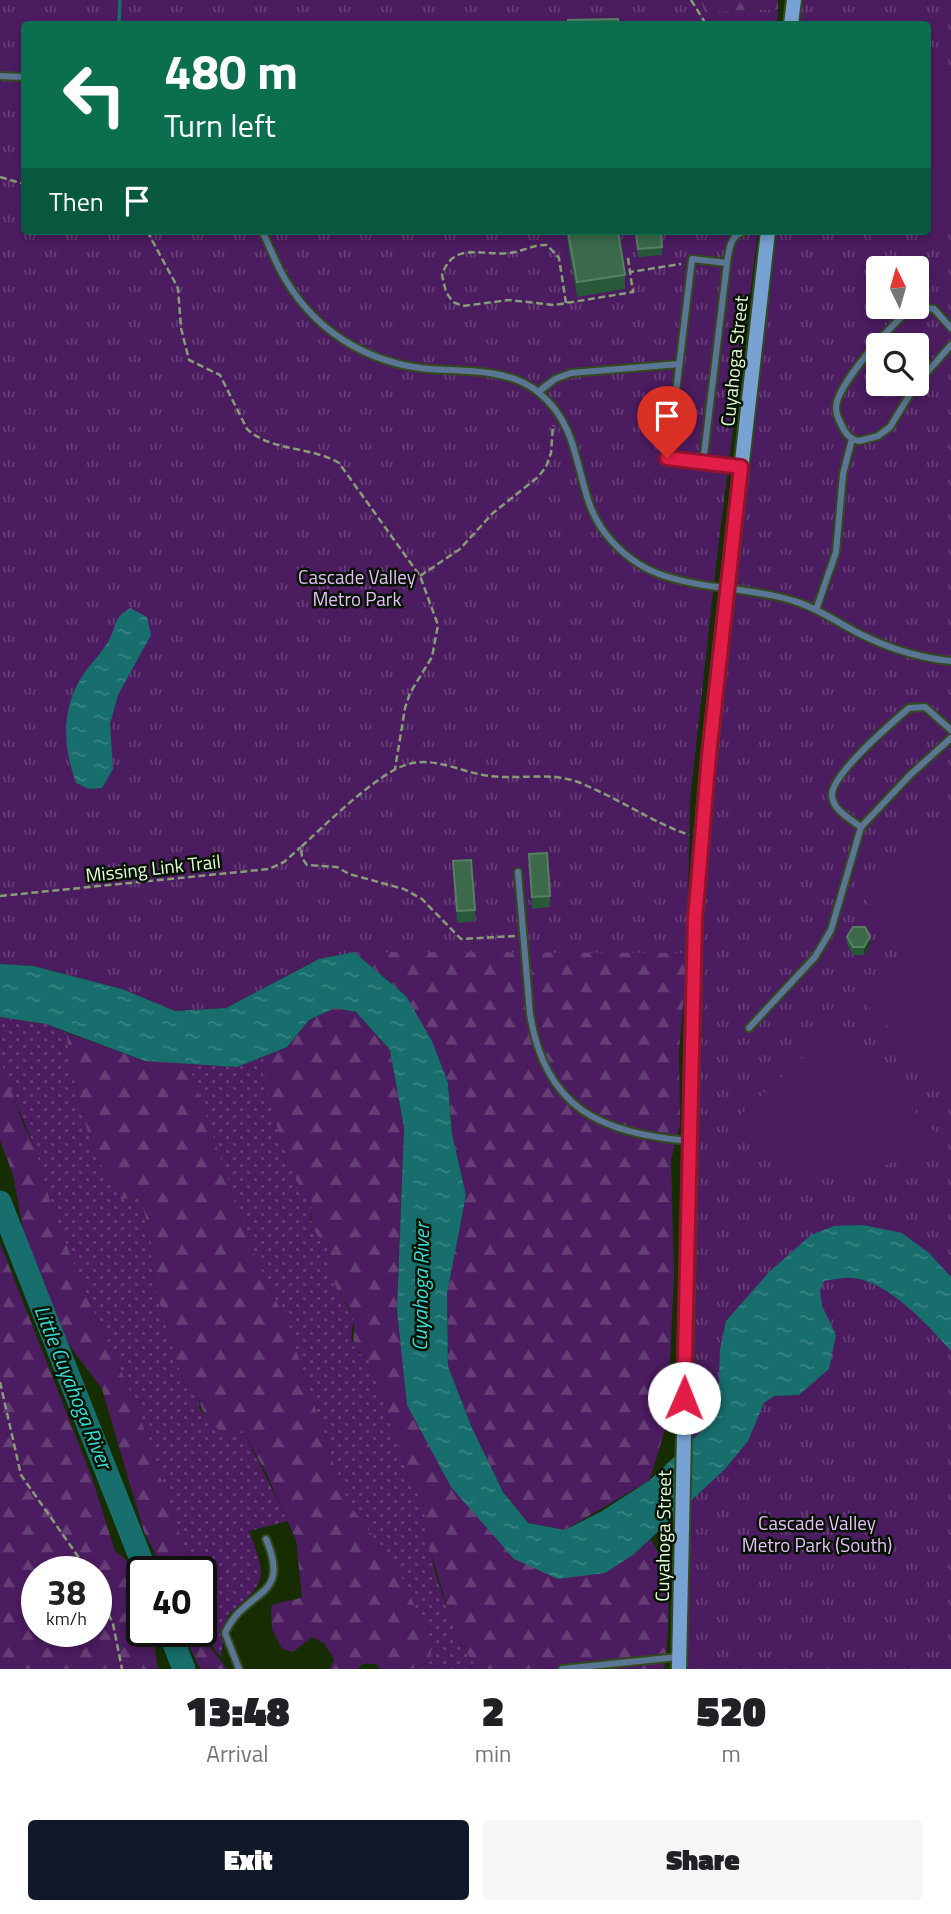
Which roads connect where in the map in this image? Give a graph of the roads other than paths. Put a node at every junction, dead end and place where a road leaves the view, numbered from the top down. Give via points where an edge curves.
1 (794, 0) edge
2 (791, 21) edge
3 (0, 76) edge
4 (21, 77) edge
5 (264, 235) edge
6 (736, 235) edge
7 (767, 235) edge
8 (727, 263) junction
9 (929, 308) edge
10 (901, 319) edge
11 (951, 328) edge
12 (951, 345) edge
13 (679, 364) junction
14 (538, 392) junction
15 (852, 439) junction
16 (703, 463) junction
17 (741, 467) junction
18 (729, 587) junction
19 (816, 610) junction
20 (951, 661) edge
21 (951, 730) edge
22 (951, 738) edge
23 (861, 827) junction
24 (517, 872) dead end
25 (749, 1028) dead end
26 (689, 1141) junction
27 (265, 1539) dead end
28 (680, 1663) edge
29 (239, 1669) edge
30 (562, 1669) edge

1 - 2 street
3 - 4 lane
5 - 14 lane via 299,299 318,322 343,341 398,365 476,370
6 - 8 lane
7 - 17 street, Cuyahoga Street
8 - 13 lane via 692,259
8 - 16 lane
9 - 11 lane
10 - 15 lane via 884,333 837,402 838,419
12 - 15 lane via 915,386 890,427 867,440
13 - 14 lane via 571,373
13 - 16 lane via 667,458
14 - 18 lane via 575,446 592,511 620,550 658,574
15 - 19 lane via 843,474 836,552
16 - 17 lane
17 - 18 street, Cuyahoga Street
18 - 19 lane via 782,597
18 - 26 street, Cuyahoga Street via 695,919
19 - 20 lane via 886,645
21 - 23 lane via 925,707 909,708 852,763 835,783 832,795 839,811
22 - 23 lane
23 - 25 lane via 831,930 815,957
24 - 26 lane via 534,1036 557,1086 611,1128
26 - 28 street, Cuyahoga Street
27 - 29 lane via 276,1569 274,1580 225,1633
28 - 30 lane

